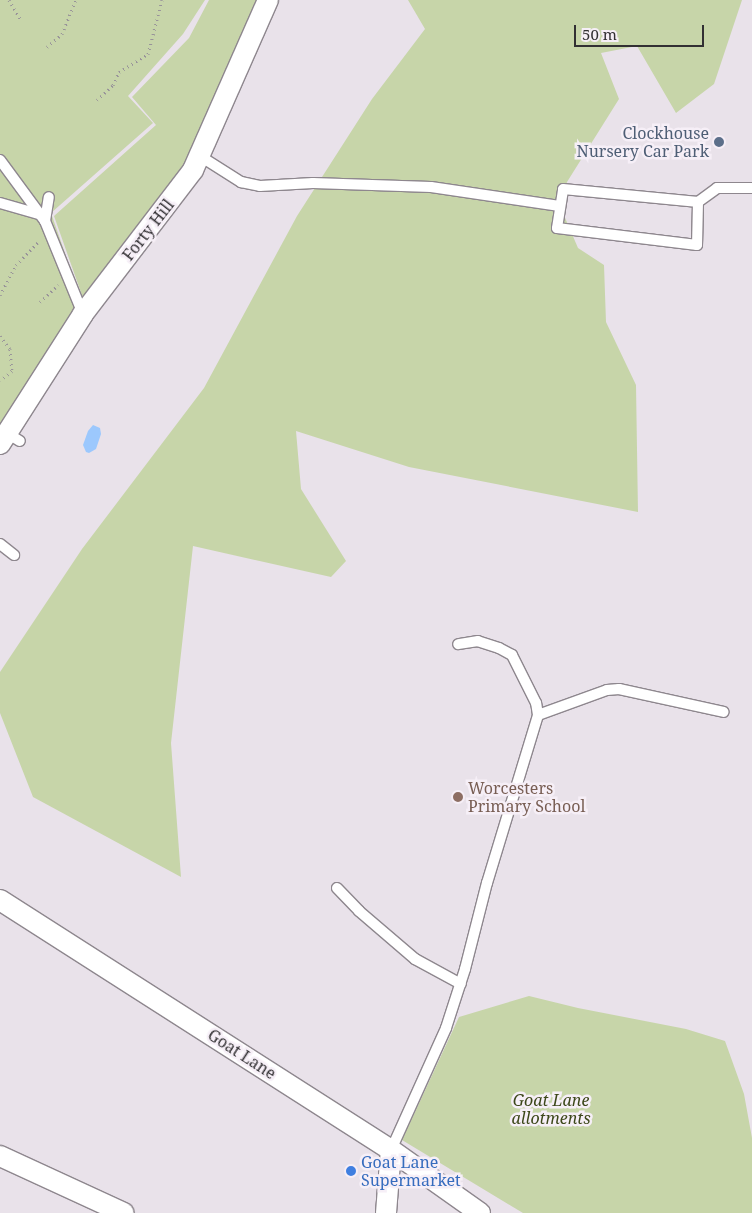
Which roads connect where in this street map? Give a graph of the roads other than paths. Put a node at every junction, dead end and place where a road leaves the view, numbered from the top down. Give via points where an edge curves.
1 (268, 0) edge
2 (200, 156) junction
3 (0, 160) edge
4 (752, 188) edge
5 (49, 197) dead end
6 (698, 202) junction
7 (0, 203) edge
8 (560, 206) junction
9 (41, 218) junction
10 (82, 314) junction
11 (9, 439) edge
12 (0, 544) edge
13 (14, 554) dead end
14 (458, 644) dead end
15 (724, 712) dead end
16 (538, 715) junction
17 (337, 888) dead end
18 (0, 900) edge
19 (461, 984) junction
20 (391, 1150) junction
21 (0, 1156) edge
22 (122, 1212) edge
23 (386, 1213) edge
24 (480, 1213) edge

1 - 2 street, Forty Hill
2 - 8 lane via 242,182 260,186 313,183 431,187
2 - 10 street, Forty Hill via 194,170
3 - 9 lane
4 - 6 lane via 717,188
5 - 9 lane
6 - 8 lane via 563,189
6 - 8 lane via 697,245 557,228
7 - 9 lane
9 - 10 lane
10 - 11 street, Forty Hill
12 - 13 lane
14 - 16 lane via 478,641 512,655 536,704
15 - 16 lane via 619,689 607,690
16 - 19 lane via 487,883
17 - 19 lane via 415,959
18 - 20 street, Goat Lane
19 - 20 lane via 446,1028
20 - 23 street
20 - 24 street, Goat Lane
21 - 22 street

